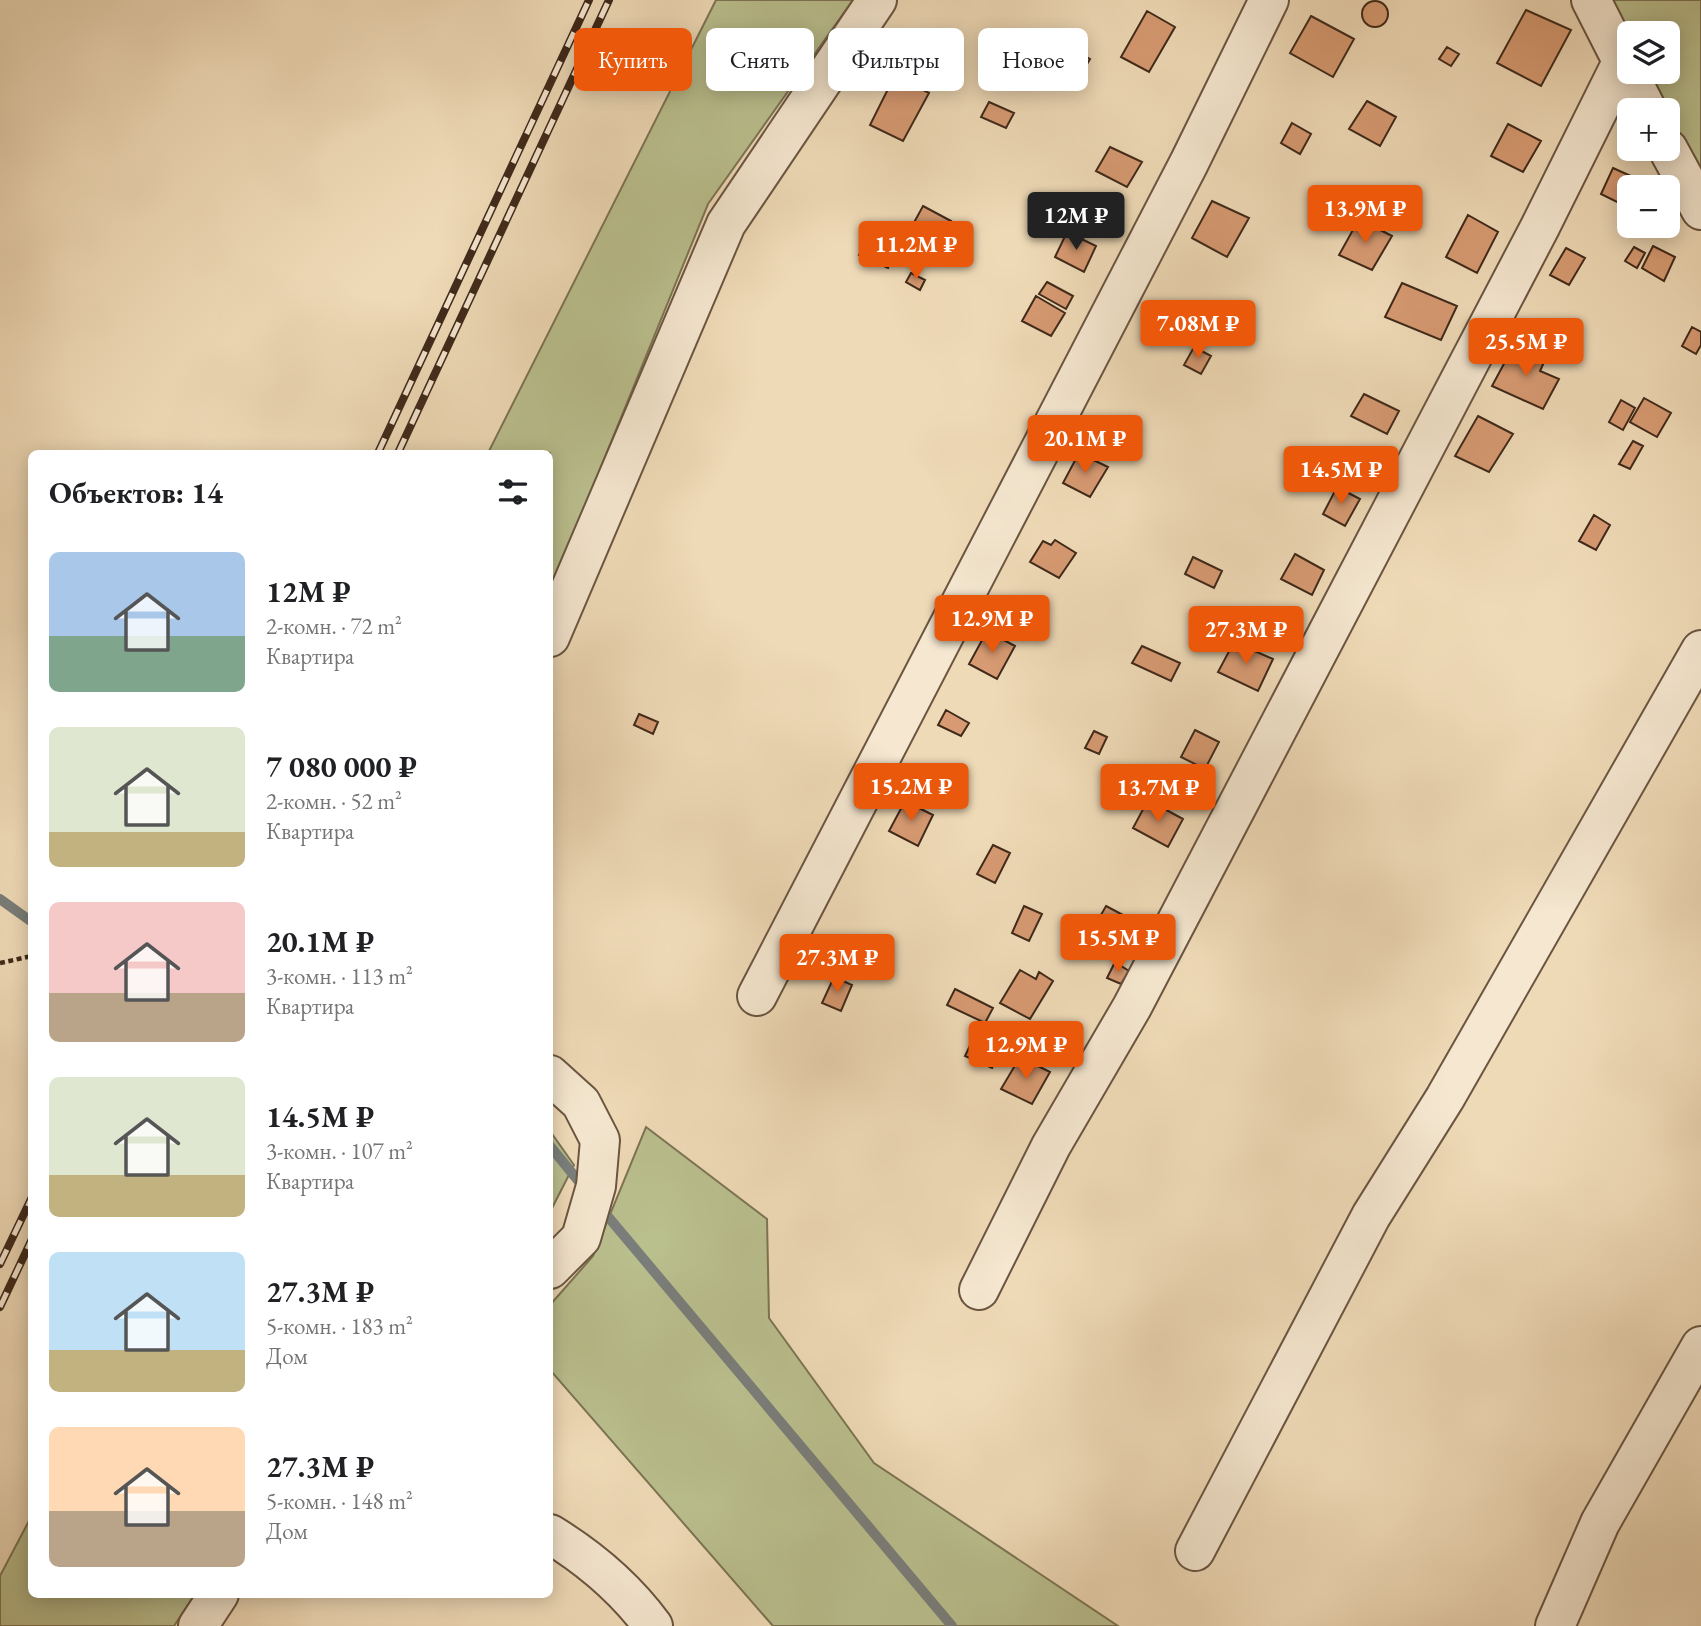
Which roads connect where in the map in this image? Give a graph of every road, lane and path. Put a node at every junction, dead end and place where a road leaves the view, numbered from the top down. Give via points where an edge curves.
1 (877, 0) edge
2 (1269, 0) edge
3 (1591, 0) edge
4 (1617, 55) edge
5 (1617, 72) edge
6 (1674, 161) edge
7 (1701, 210) edge
8 (553, 631) edge
9 (1701, 650) edge
10 (28, 957) edge
11 (0, 963) edge
12 (757, 996) dead end
13 (553, 1078) edge
14 (553, 1266) edge
15 (979, 1290) dead end
16 (1701, 1346) edge
17 (553, 1536) edge
18 (1195, 1551) dead end
19 (216, 1598) edge
20 (198, 1626) edge
21 (653, 1626) edge
22 (1555, 1626) edge

1 - 8 street via 726,224
2 - 12 street
3 - 4 street
5 - 15 street via 1132,1007 1051,1146
6 - 7 street
9 - 18 street via 1445,1098 1371,1216
10 - 11 path
13 - 14 street via 582,1103 600,1140 596,1186 581,1238
16 - 22 street via 1600,1523
17 - 21 street via 630,1595
19 - 20 street

